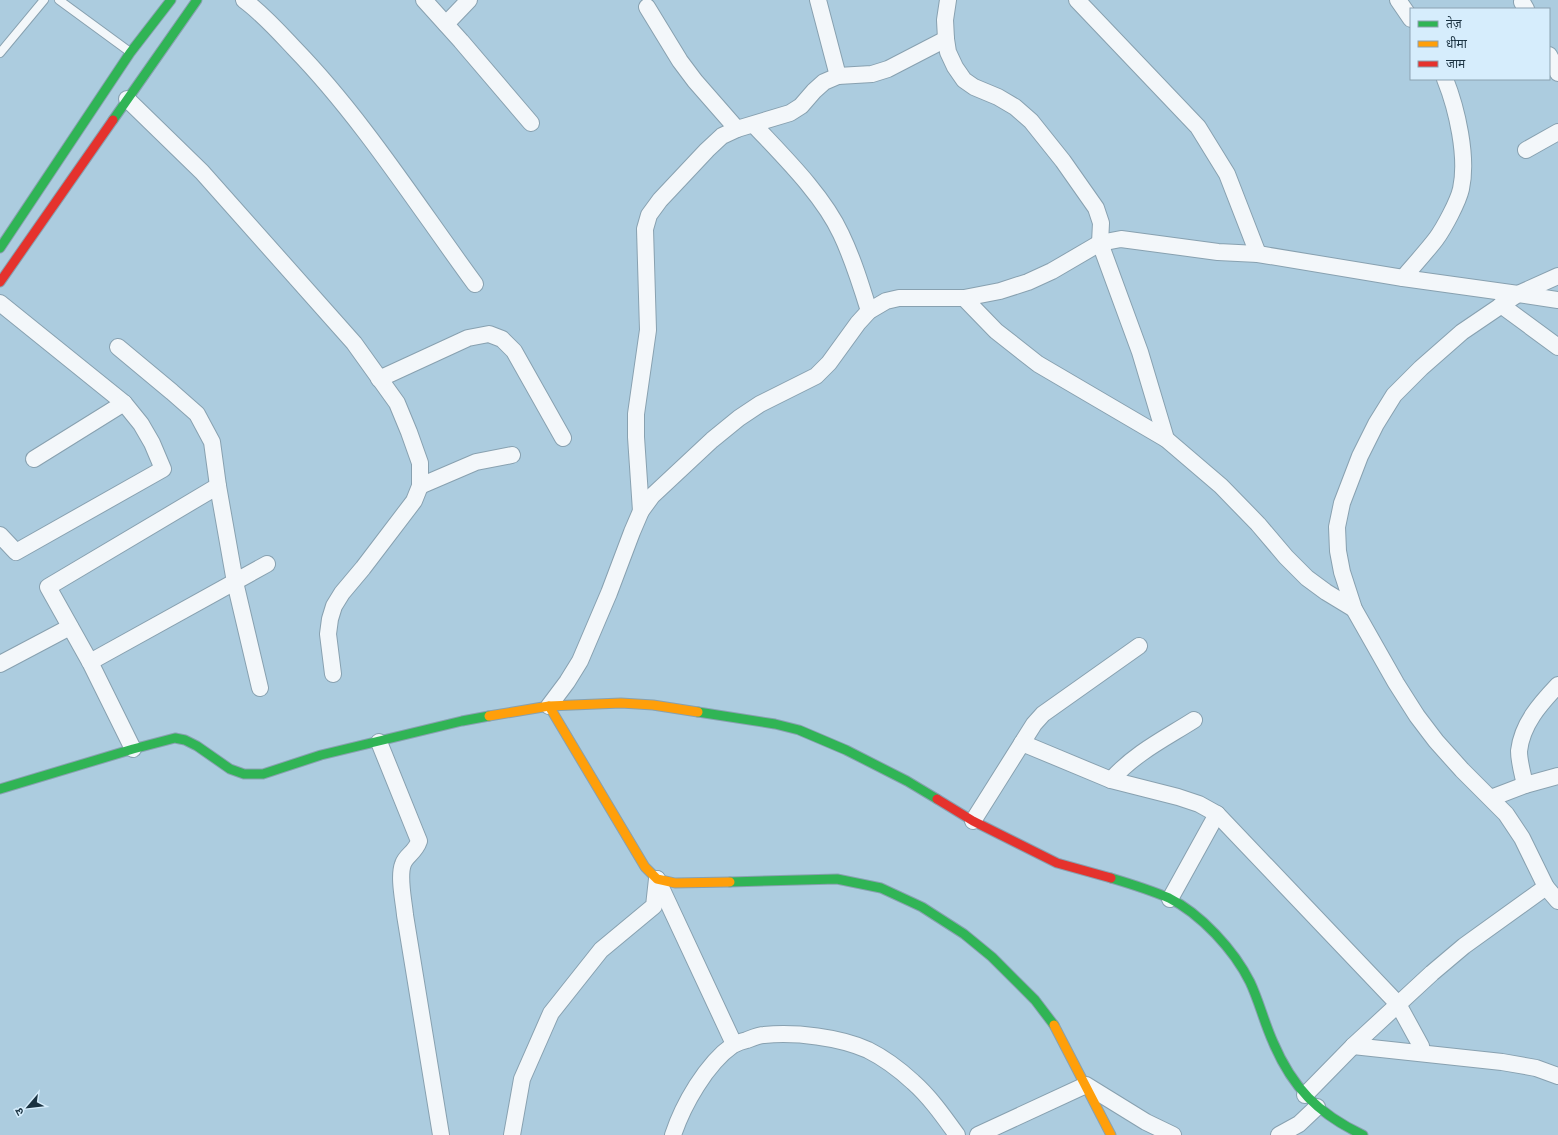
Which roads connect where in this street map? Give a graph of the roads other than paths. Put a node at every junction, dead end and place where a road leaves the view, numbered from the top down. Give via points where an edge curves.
1 (44, 0) edge
2 (59, 0) edge
3 (171, 0) edge
4 (197, 0) edge
5 (244, 0) edge
6 (424, 0) edge
7 (469, 0) edge
8 (818, 0) edge
9 (948, 0) edge
10 (1078, 0) edge
11 (1398, 0) edge
12 (647, 7) dead end
13 (1410, 17) edge
14 (446, 24) junction
15 (946, 40) junction
16 (0, 53) edge
17 (130, 53) junction
18 (1550, 57) edge
19 (1558, 73) edge
20 (838, 76) junction
21 (1445, 80) edge
22 (127, 99) junction
23 (530, 123) dead end
24 (754, 124) junction
25 (737, 129) junction
26 (1558, 132) edge
27 (1526, 150) dead end
28 (1100, 243) junction
29 (0, 248) edge
30 (1258, 254) junction
31 (1558, 276) edge
32 (1403, 278) junction
33 (0, 282) edge
34 (475, 284) dead end
35 (1518, 294) junction
36 (964, 298) junction
37 (1558, 300) edge
38 (0, 303) edge
39 (1501, 306) junction
40 (869, 311) junction
41 (118, 347) dead end
42 (1558, 347) edge
43 (379, 379) junction
44 (124, 402) junction
45 (563, 438) dead end
46 (1166, 439) junction
47 (512, 455) dead end
48 (34, 459) dead end
49 (218, 486) junction
50 (420, 486) junction
51 (641, 511) junction
52 (0, 535) edge
53 (267, 564) dead end
54 (234, 582) junction
55 (1354, 609) junction
56 (70, 627) junction
57 (1139, 646) dead end
58 (90, 662) junction
59 (0, 664) edge
60 (333, 674) dead end
61 (1558, 685) edge
62 (260, 688) dead end
63 (549, 706) junction
64 (1194, 720) dead end
65 (379, 742) junction
66 (1022, 743) junction
67 (133, 749) junction
68 (1558, 776) edge
69 (1111, 780) junction
70 (1525, 786) junction
71 (0, 789) edge
72 (1491, 798) junction
73 (1217, 814) junction
74 (973, 821) junction
75 (657, 879) junction
76 (1546, 887) junction
77 (1170, 899) junction
78 (1558, 901) edge
79 (1398, 1004) junction
80 (734, 1044) junction
81 (1353, 1046) junction
82 (1422, 1053) junction
83 (1558, 1076) edge
84 (1086, 1085) junction
85 (1305, 1095) junction
86 (1317, 1107) junction
87 (441, 1135) edge
88 (512, 1135) edge
89 (673, 1135) edge
90 (958, 1135) edge
91 (978, 1135) edge
92 (1111, 1135) edge
93 (1173, 1135) edge
94 (1279, 1135) edge
95 (1363, 1135) edge

1 - 16 lane
2 - 17 lane
3 - 17 street
4 - 22 street
5 - 34 street via 310,65 354,117
6 - 14 street
7 - 14 street
8 - 20 street
9 - 15 street
10 - 30 street via 1198,127 1228,174
11 - 13 street
12 - 25 street via 680,61
14 - 23 street
15 - 20 street via 888,69 872,74
15 - 28 street via 948,52 964,80 1015,107 1031,121 1064,161 1096,208 1101,223
17 - 29 street
18 - 19 street
20 - 24 street via 824,82 801,106 790,113
21 - 32 street via 1454,100 1463,156 1461,190 1437,238
22 - 33 street
22 - 43 street via 202,172 354,343
24 - 25 street
24 - 40 street via 796,170 841,232
25 - 51 street via 722,136 712,145 660,200 649,215 645,229 648,330 636,414
26 - 27 street
28 - 30 street via 1121,239 1218,252
28 - 36 street via 1028,282
28 - 46 street via 1140,352
30 - 32 street
31 - 35 street
32 - 35 street
35 - 37 street
35 - 39 street
36 - 40 street via 899,298 886,301
36 - 46 street via 996,331 1038,364
38 - 44 street
39 - 42 street
39 - 55 street via 1462,332 1394,395 1360,456 1342,503 1337,527 1342,572
40 - 51 street via 816,376 760,404 739,418 652,496
41 - 49 street via 197,414 212,442
43 - 45 street via 468,338 489,334 502,339 514,351
43 - 50 street via 397,403 409,432 420,463
44 - 48 street
44 - 52 street via 142,424 163,469 16,552
46 - 55 street via 1221,486 1307,578
47 - 50 street via 476,462
49 - 54 street
49 - 56 street via 48,588
50 - 60 street via 414,502 334,606 328,634
51 - 63 street via 583,654
53 - 54 street
54 - 58 street
54 - 62 street
55 - 72 street via 1417,716 1462,770
56 - 58 street
56 - 59 street
57 - 66 street via 1043,714
58 - 67 street
61 - 70 street via 1539,704 1524,730 1519,753
63 - 65 street via 462,721
63 - 74 street via 621,703 653,705 799,730 824,739 907,780
63 - 75 street via 645,867
64 - 69 street via 1138,755
65 - 67 street via 321,755 263,774 244,774 230,769 197,746 175,738
65 - 87 street via 419,841 416,849 402,865 401,879
66 - 69 street
66 - 74 street
67 - 71 street
68 - 70 street
69 - 73 street via 1192,802
70 - 72 street
72 - 76 street via 1506,814 1522,838
73 - 77 street
73 - 79 street
74 - 77 street via 1057,863 1138,886
75 - 80 street
75 - 84 street via 675,883 837,879 881,888 922,907 992,956 1035,1000 1054,1024
75 - 88 street via 654,906 601,950 551,1013 522,1079
76 - 78 street
76 - 79 street via 1464,946
77 - 85 street via 1214,932 1237,960 1250,982 1286,1068
79 - 81 street
79 - 82 street via 1421,1046
80 - 89 street via 721,1055 699,1084
80 - 90 street via 763,1035 803,1035 839,1040 869,1051 913,1082
81 - 82 street
81 - 85 street
82 - 83 street via 1509,1063 1536,1068
84 - 91 street
84 - 92 street
84 - 93 street via 1146,1122
85 - 86 street
86 - 94 street via 1299,1124
86 - 95 street via 1346,1127

